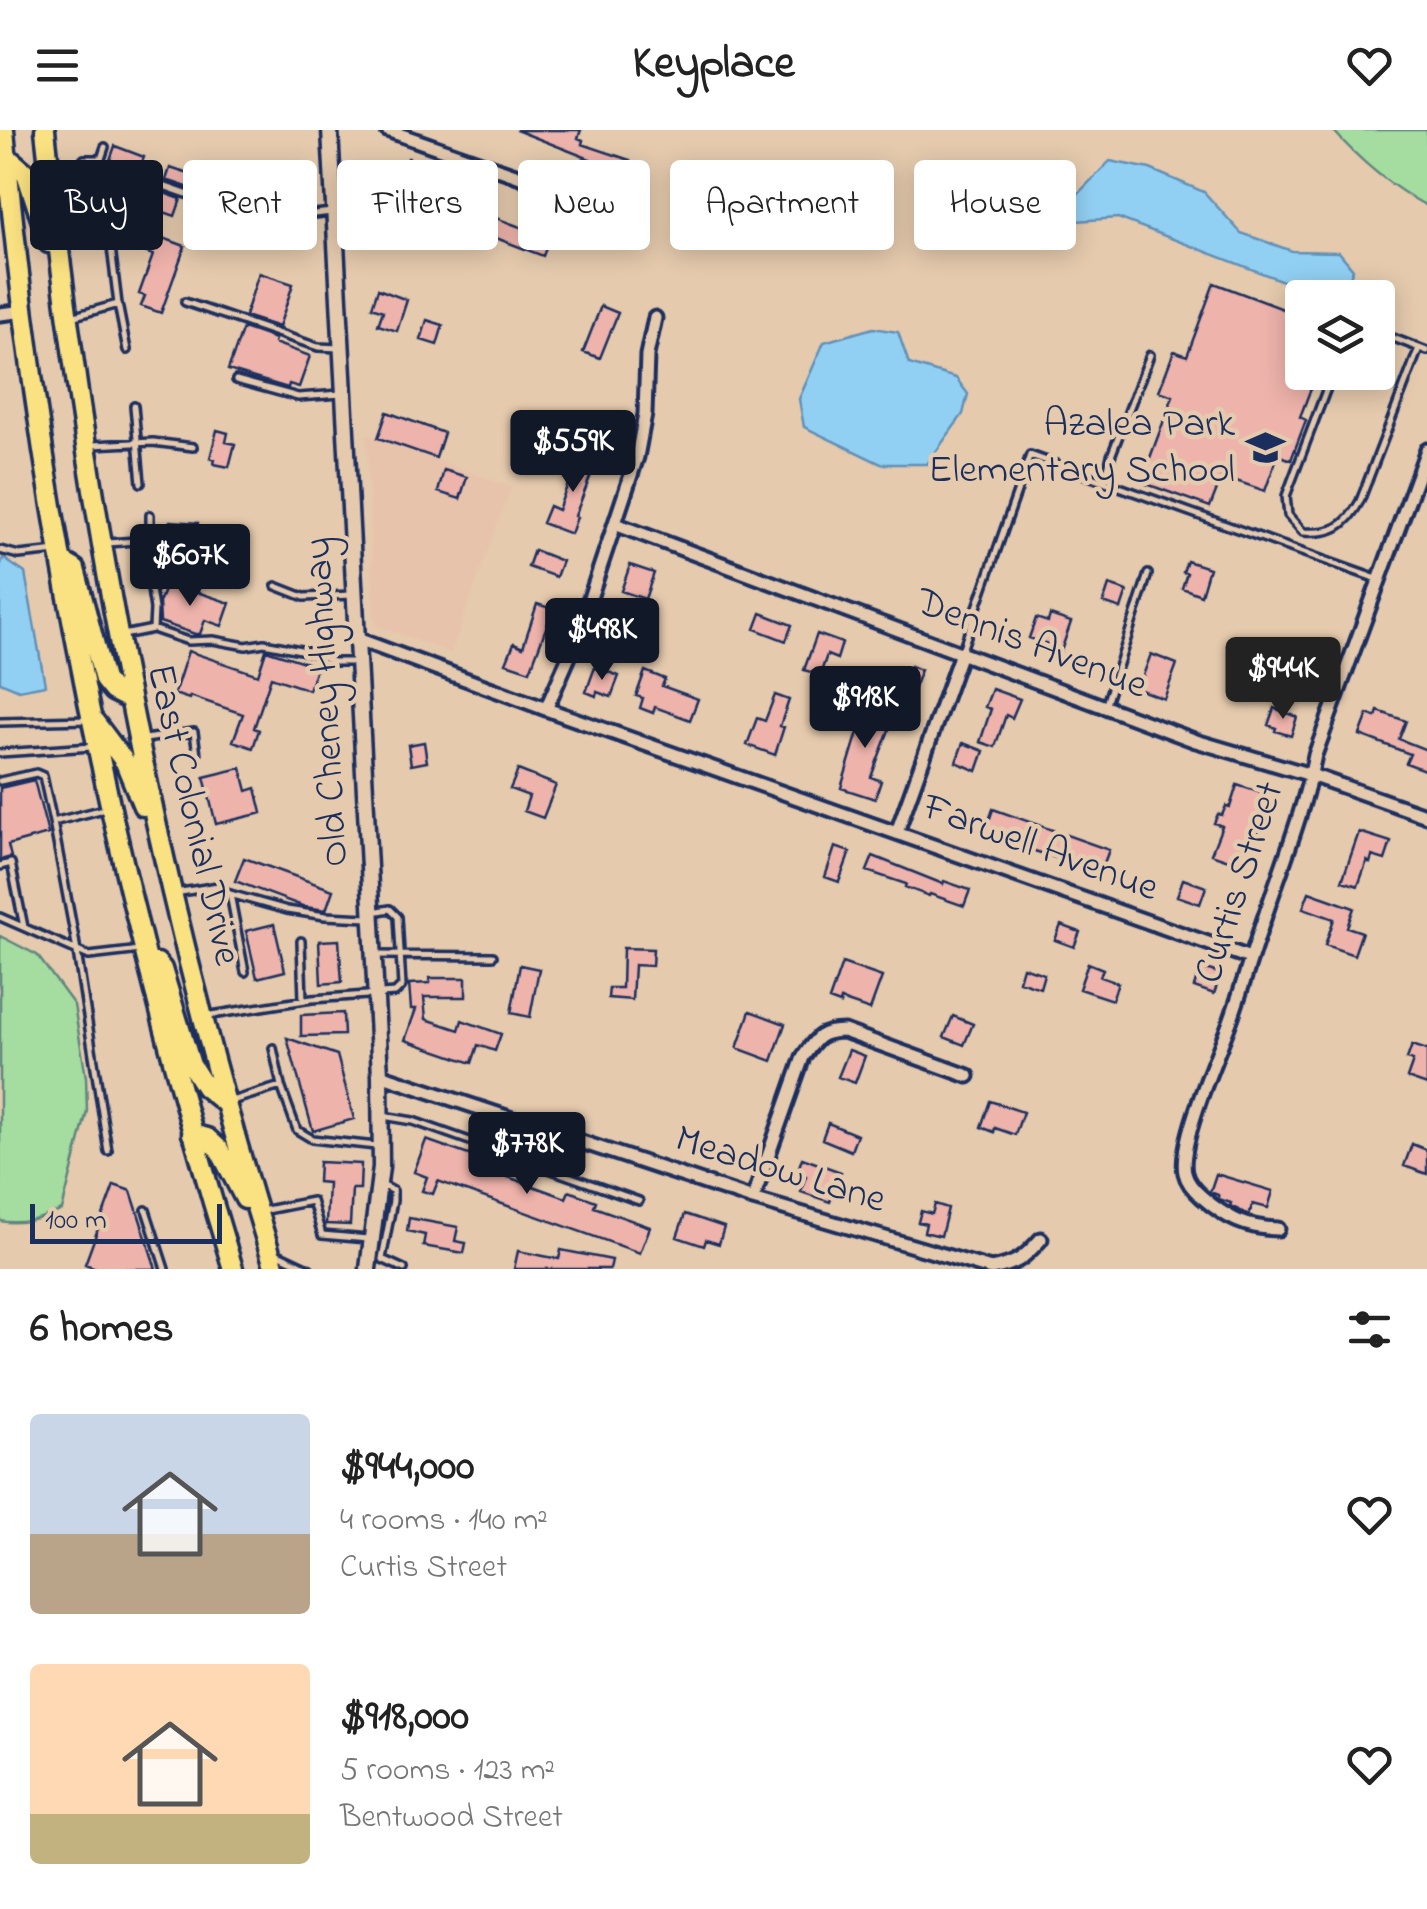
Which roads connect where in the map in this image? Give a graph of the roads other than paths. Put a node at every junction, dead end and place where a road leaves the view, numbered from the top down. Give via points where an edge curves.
1 (4, 130) edge
2 (45, 130) edge
3 (330, 130) edge
4 (387, 130) edge
5 (105, 147) dead end
6 (3, 156) edge
7 (48, 160) edge
8 (100, 160) edge
9 (518, 176) edge
10 (163, 185) edge
11 (335, 212) junction
12 (58, 250) edge
13 (111, 250) edge
14 (62, 282) junction
15 (184, 302) dead end
16 (118, 304) junction
17 (24, 311) junction
18 (0, 314) edge
19 (66, 318) junction
20 (655, 318) dead end
21 (1395, 339) edge
22 (342, 348) junction
23 (1419, 348) junction
24 (128, 350) dead end
25 (1427, 351) edge
26 (1150, 354) dead end
27 (236, 380) dead end
28 (1326, 390) edge
29 (344, 394) junction
30 (134, 406) dead end
31 (136, 442) junction
32 (84, 446) junction
33 (193, 447) dead end
34 (1427, 450) edge
35 (1105, 482) junction
36 (141, 483) dead end
37 (150, 515) dead end
38 (615, 524) junction
39 (150, 540) junction
40 (100, 545) junction
41 (0, 550) edge
42 (61, 556) junction
43 (152, 559) dead end
44 (1148, 574) dead end
45 (149, 576) dead end
46 (1380, 580) junction
47 (276, 586) dead end
48 (354, 594) junction
49 (153, 629) junction
50 (117, 636) junction
51 (357, 640) junction
52 (961, 653) junction
53 (358, 662) junction
54 (128, 698) junction
55 (1105, 707) junction
56 (546, 709) junction
57 (93, 720) junction
58 (0, 722) edge
59 (138, 740) junction
60 (98, 746) junction
61 (0, 753) edge
62 (197, 755) dead end
63 (1311, 776) junction
64 (0, 781) edge
65 (111, 807) junction
66 (1427, 816) edge
67 (53, 822) junction
68 (897, 832) junction
69 (162, 852) junction
70 (0, 866) edge
71 (171, 894) junction
72 (230, 894) junction
73 (371, 915) junction
74 (0, 917) edge
75 (24, 927) junction
76 (301, 941) dead end
77 (77, 952) junction
78 (401, 955) junction
79 (146, 956) junction
80 (373, 956) junction
81 (492, 956) dead end
82 (1250, 958) junction
83 (245, 972) dead end
84 (375, 996) junction
85 (304, 1000) junction
86 (202, 1017) junction
87 (273, 1048) dead end
88 (380, 1076) junction
89 (968, 1076) dead end
90 (281, 1086) junction
91 (225, 1103) junction
92 (380, 1116) junction
93 (192, 1134) junction
94 (380, 1146) junction
95 (108, 1151) dead end
96 (378, 1184) junction
97 (753, 1199) junction
98 (639, 1202) dead end
99 (146, 1210) dead end
100 (258, 1212) junction
101 (1278, 1229) dead end
102 (370, 1239) junction
103 (1041, 1239) dead end
104 (267, 1242) junction
105 (373, 1261) edge
106 (164, 1269) edge
107 (233, 1269) edge
108 (275, 1269) edge
109 (310, 1269) edge
110 (404, 1269) edge

1 - 6 highway, East Colonial Drive
2 - 7 highway, East Colonial Drive
3 - 11 street, Old Cheney Highway
4 - 9 street
5 - 8 lane
6 - 14 highway via 26,173
6 - 17 highway, East Colonial Drive
10 - 11 lane via 192,196 217,192 288,217
11 - 22 street, Old Cheney Highway
12 - 14 highway, East Colonial Drive
13 - 16 lane
14 - 19 highway, East Colonial Drive
15 - 22 lane via 318,347
16 - 19 lane
16 - 24 lane
17 - 18 street
17 - 42 highway, East Colonial Drive
19 - 32 highway, East Colonial Drive
20 - 38 street via 645,414
21 - 23 lane
22 - 29 street, Old Cheney Highway
23 - 25 lane
23 - 28 lane via 1360,500 1350,519 1322,534 1303,532 1288,515 1286,496
26 - 35 lane
27 - 29 lane via 298,397
29 - 48 street, Old Cheney Highway
30 - 31 lane
31 - 32 lane
31 - 33 lane
31 - 36 lane
32 - 40 highway, East Colonial Drive
34 - 46 street, Curtis Street
35 - 46 lane
35 - 52 lane via 1030,455
37 - 39 lane
38 - 52 street, Dennis Avenue
38 - 56 street
39 - 40 lane
39 - 43 lane
40 - 50 highway, East Colonial Drive
41 - 42 lane
42 - 54 highway via 75,569 104,680
42 - 57 highway, East Colonial Drive
44 - 55 lane
45 - 49 lane
46 - 63 street, Curtis Street
47 - 48 lane via 304,597
48 - 51 street, Old Cheney Highway
49 - 50 lane
49 - 53 lane via 188,641 264,643
50 - 54 highway, East Colonial Drive
51 - 53 street, Old Cheney Highway
51 - 56 street, Farwell Avenue
52 - 55 street, Dennis Avenue
52 - 68 street
53 - 73 street, Old Cheney Highway
54 - 59 highway, East Colonial Drive
55 - 63 street, Dennis Avenue
56 - 68 street, Farwell Avenue
57 - 58 lane
57 - 60 highway, East Colonial Drive
57 - 69 highway via 125,762
59 - 62 lane via 194,732
59 - 69 highway, East Colonial Drive
60 - 61 lane
60 - 65 highway, East Colonial Drive
63 - 66 street, Dennis Avenue
63 - 82 street, Curtis Street
64 - 67 lane via 42,776
65 - 67 lane
65 - 79 highway, East Colonial Drive
67 - 77 lane
68 - 82 street, Farwell Avenue
69 - 71 highway, East Colonial Drive
70 - 75 lane via 12,863
71 - 72 lane via 218,886
71 - 86 highway, East Colonial Drive
72 - 73 lane via 325,916
72 - 83 lane
73 - 78 lane via 390,910 398,918
73 - 80 street, Old Cheney Highway
74 - 75 lane
75 - 77 lane
76 - 85 lane
77 - 79 lane
77 - 95 lane
78 - 80 lane
78 - 81 lane
78 - 84 lane via 402,986
79 - 91 highway via 162,969 191,1065
79 - 93 highway, East Colonial Drive
80 - 84 street, Old Cheney Highway
82 - 101 street, Curtis Street via 1195,1115 1185,1176 1221,1214
84 - 85 lane
84 - 88 street, Old Cheney Highway
85 - 86 lane
86 - 91 highway, East Colonial Drive
87 - 90 lane
88 - 92 street, Old Cheney Highway
88 - 97 street, Meadow Lane
89 - 97 street via 844,1031 827,1031 804,1058
90 - 91 lane
90 - 94 lane via 297,1130 312,1139
91 - 100 highway, East Colonial Drive
92 - 94 street, Old Cheney Highway
92 - 98 lane via 413,1121
93 - 104 highway via 220,1150
93 - 107 highway, East Colonial Drive
94 - 96 street, Old Cheney Highway
96 - 102 street, Old Cheney Highway
96 - 105 lane via 393,1191 391,1219
97 - 103 street, Meadow Lane via 991,1268 1025,1258
99 - 106 lane
100 - 102 lane via 312,1201 322,1235
100 - 104 highway, East Colonial Drive
102 - 105 street, Old Cheney Highway
104 - 108 highway, East Colonial Drive
104 - 109 lane
105 - 110 lane

